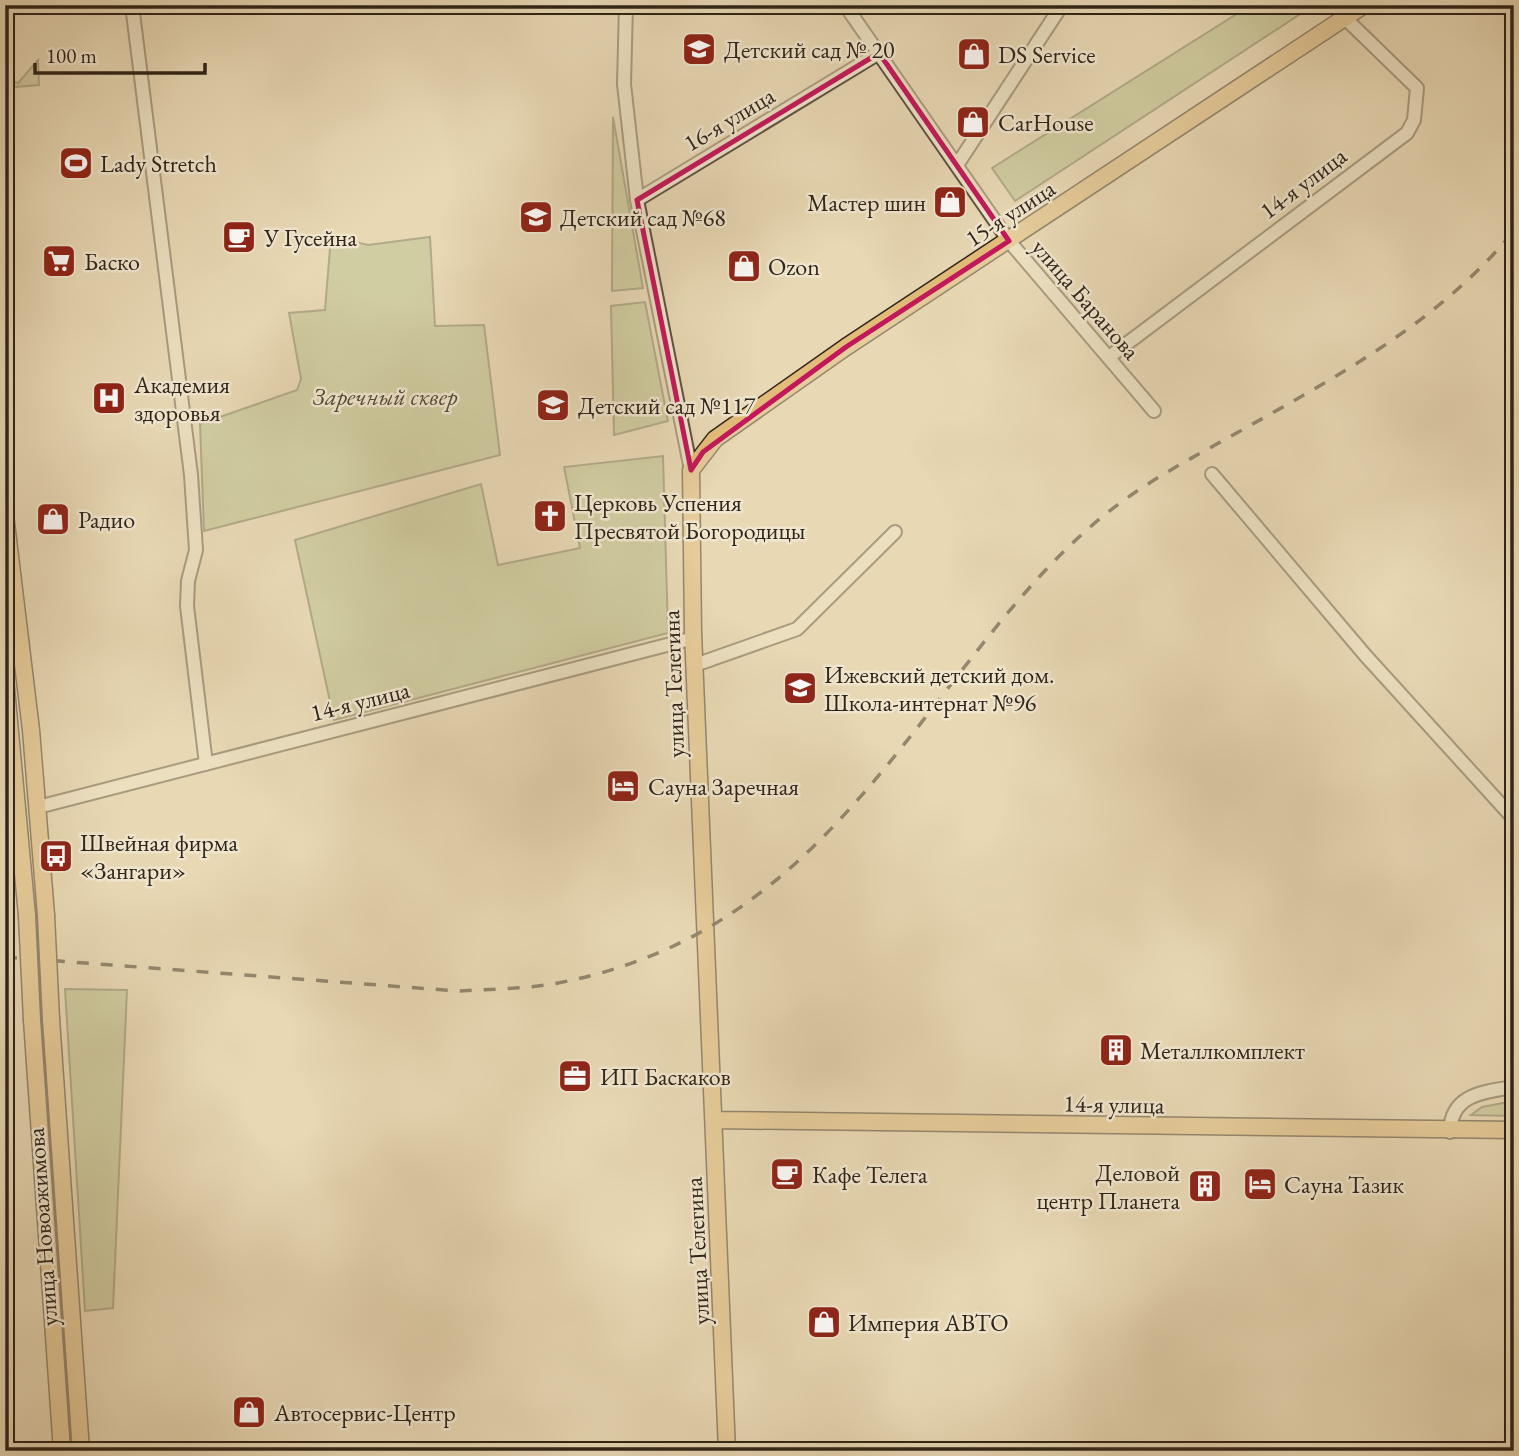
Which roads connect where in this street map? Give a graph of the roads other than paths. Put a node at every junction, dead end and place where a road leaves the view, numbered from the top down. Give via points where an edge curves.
1 (132, 5) edge
2 (626, 5) edge
3 (845, 5) edge
4 (1062, 5) edge
5 (1364, 5) edge
6 (1346, 19) junction
7 (878, 53) junction
8 (957, 165) junction
9 (637, 200) junction
10 (1009, 241) junction
11 (1109, 358) junction
12 (1154, 411) dead end
13 (691, 470) junction
14 (1212, 474) dead end
15 (5, 515) edge
16 (895, 532) dead end
17 (694, 638) junction
18 (695, 665) junction
19 (5, 678) edge
20 (206, 764) junction
21 (38, 807) junction
22 (19, 811) junction
23 (1514, 819) edge
24 (5, 822) edge
25 (1514, 1087) edge
26 (714, 1120) junction
27 (1514, 1130) edge
28 (1457, 1132) junction
29 (1514, 1136) edge
30 (62, 1451) edge
31 (80, 1451) edge
32 (727, 1451) edge

1 - 20 street via 191,475 196,550 187,606
2 - 9 street, улица Телегина via 624,84
3 - 7 street, улица Баранова
4 - 8 street
5 - 6 main road, 15-я улица
6 - 10 main road, 15-я улица
6 - 11 street, 14-я улица via 1416,88 1414,120 1407,134
7 - 8 street, улица Баранова
7 - 9 street, 16-я улица
8 - 10 street, улица Баранова
9 - 13 street, улица Телегина
10 - 11 street, улица Баранова
10 - 13 main road, 15-я улица via 715,439
11 - 12 street, улица Баранова
13 - 17 main road, улица Телегина
14 - 23 street via 1365,655
15 - 21 main road, улица Новоажимова
16 - 18 street via 797,629
17 - 18 main road, улица Телегина
17 - 20 street, 14-я улица
18 - 26 main road, улица Телегина
19 - 22 main road, улица Новоажимова
20 - 21 street, 14-я улица
21 - 22 main road
21 - 31 main road, улица Новоажимова, bridge
22 - 24 street
22 - 30 main road, улица Новоажимова, bridge
25 - 28 street via 1476,1093 1459,1103 1450,1118
26 - 28 main road, 14-я улица
26 - 32 main road, улица Телегина
27 - 28 main road, 14-я улица
28 - 29 main road

